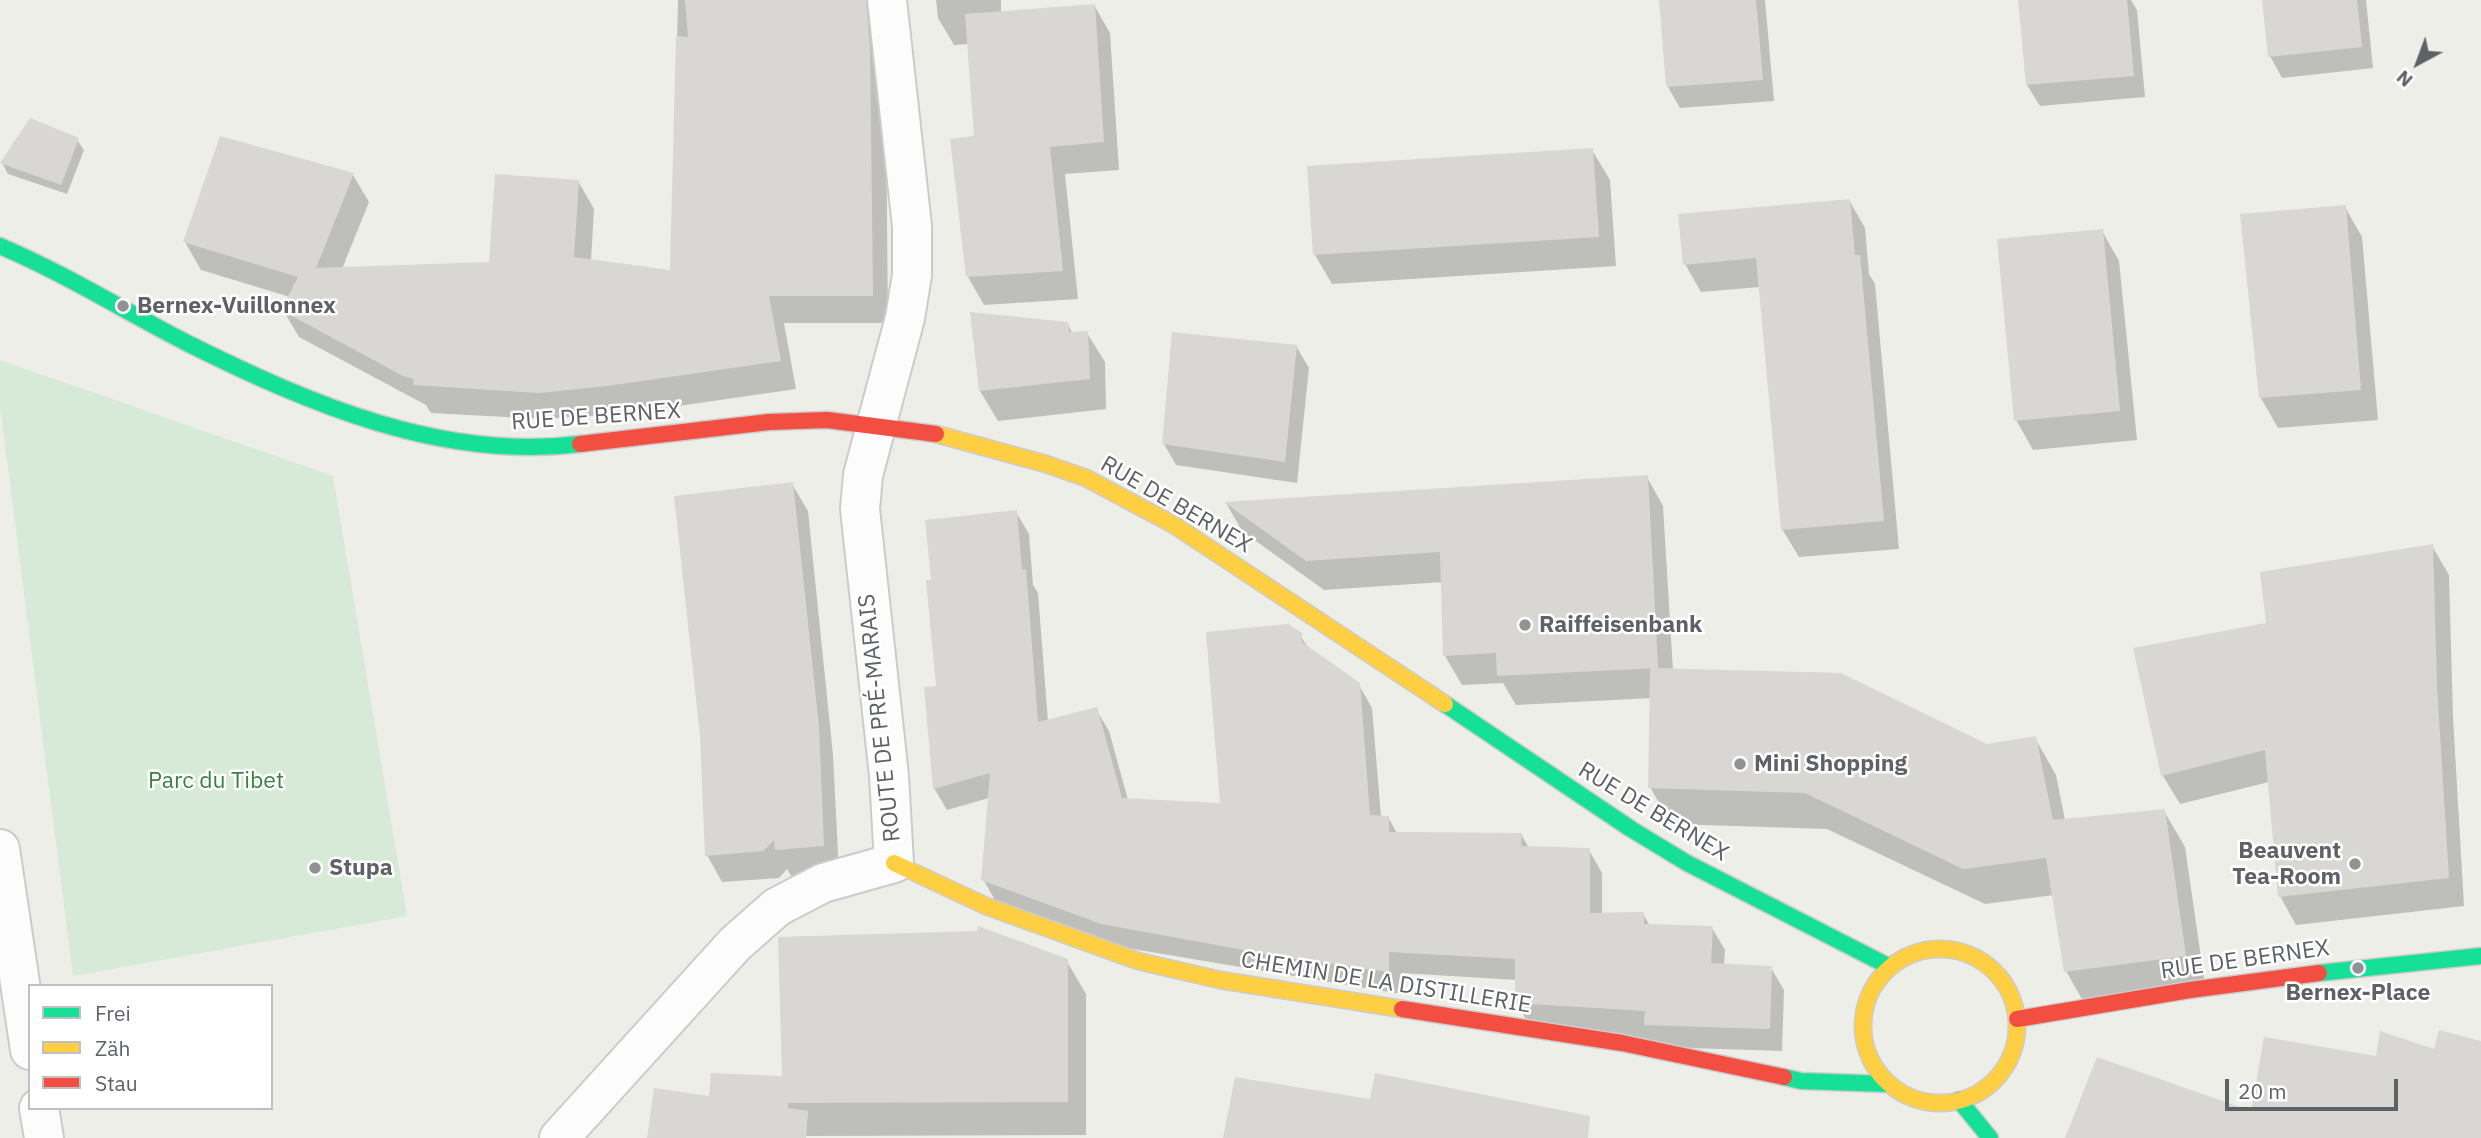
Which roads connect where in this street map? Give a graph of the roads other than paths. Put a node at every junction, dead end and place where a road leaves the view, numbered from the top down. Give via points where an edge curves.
1 (887, 0) edge
2 (0, 246) edge
3 (876, 425) junction
4 (0, 849) edge
5 (894, 863) junction
6 (3, 895) edge
7 (2481, 956) edge
8 (1890, 967) junction
9 (2017, 1019) junction
10 (28, 1039) edge
11 (1888, 1084) junction
12 (1959, 1100) junction
13 (39, 1110) edge
14 (598, 1121) edge
15 (44, 1138) edge
16 (559, 1138) edge
17 (1990, 1138) edge

1 - 3 street, ROUTE DE PRÉ-MARAIS via 912,226 912,275
2 - 3 street, RUE DE BERNEX via 301,397 405,431 460,443 574,445 769,422 827,420
3 - 5 street, ROUTE DE PRÉ-MARAIS via 860,509
3 - 8 street, RUE DE BERNEX via 977,444 1046,464 1132,502 1303,608 1631,829 1687,863
4 - 6 street
5 - 11 street, CHEMIN DE LA DISTILLERIE via 986,906 1138,961 1220,980 1622,1042 1801,1081
5 - 14 street, ROUTE DE PRÉ-MARAIS via 823,883 777,907 735,944
6 - 10 street
7 - 9 street, RUE DE BERNEX via 2244,982
8 - 9 street via 1924,951 1960,952 1998,977
8 - 11 street via 1870,993 1863,1025 1869,1057
9 - 12 street via 2008,1061 1996,1079
11 - 12 street via 1921,1101
12 - 17 street
13 - 15 street
14 - 16 street, ROUTE DE PRÉ-MARAIS

